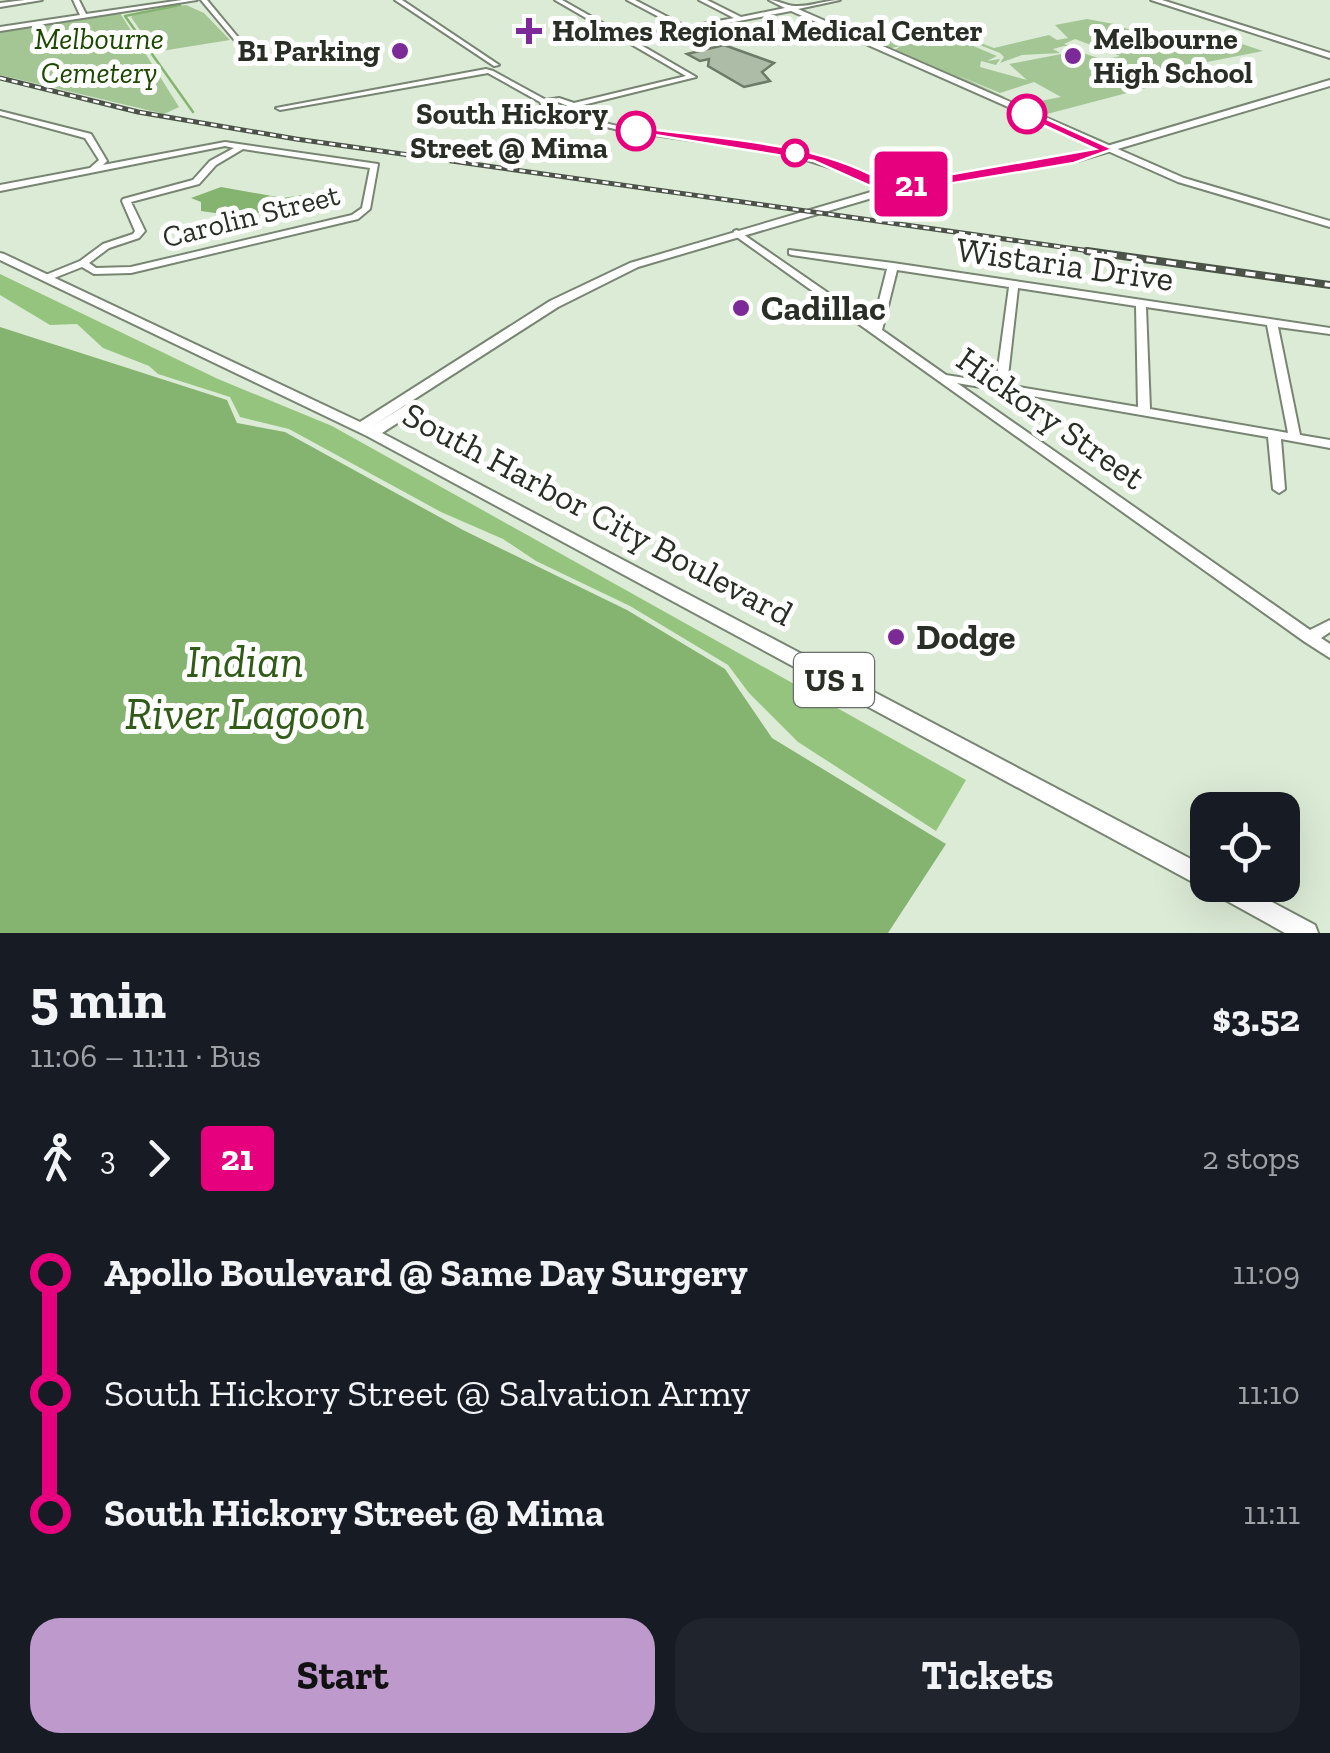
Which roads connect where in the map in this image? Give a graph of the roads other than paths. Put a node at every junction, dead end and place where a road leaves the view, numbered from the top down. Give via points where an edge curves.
1 (39, 0) edge
2 (76, 0) edge
3 (192, 0) edge
4 (204, 0) edge
5 (398, 0) edge
6 (558, 0) edge
7 (630, 0) edge
8 (702, 0) edge
9 (772, 0) edge
10 (837, 0) edge
11 (1156, 0) edge
12 (1168, 0) edge
13 (0, 5) edge
14 (792, 9) junction
15 (210, 12) junction
16 (84, 16) junction
17 (741, 19) junction
18 (0, 29) edge
19 (686, 30) junction
20 (630, 40) junction
21 (244, 48) dead end
22 (1330, 54) edge
23 (490, 69) junction
24 (1330, 86) edge
25 (556, 100) junction
26 (545, 103) junction
27 (569, 105) junction
28 (280, 108) dead end
29 (558, 111) junction
30 (0, 113) edge
31 (578, 118) junction
32 (245, 144) junction
33 (1106, 149) junction
34 (1120, 155) junction
35 (93, 170) junction
36 (1031, 170) junction
37 (0, 188) edge
38 (893, 193) junction
39 (1330, 224) edge
40 (742, 236) junction
41 (792, 252) dead end
42 (0, 256) edge
43 (84, 263) junction
44 (894, 266) junction
45 (46, 278) junction
46 (1014, 284) junction
47 (1141, 303) junction
48 (1272, 322) junction
49 (876, 331) junction
50 (1330, 331) edge
51 (942, 376) junction
52 (1001, 386) junction
53 (1144, 412) junction
54 (366, 430) junction
55 (1274, 434) junction
56 (1296, 438) junction
57 (1330, 444) edge
58 (1278, 489) dead end
59 (1330, 625) edge
60 (1310, 638) junction
61 (1330, 652) edge
62 (1190, 869) edge
63 (1250, 902) edge
64 (1307, 933) edge

1 - 13 street
2 - 16 street
3 - 15 street
3 - 16 street
4 - 15 street
5 - 23 street
6 - 20 street
7 - 19 street
8 - 17 street
9 - 14 street
10 - 14 street
11 - 22 main road
12 - 22 main road
14 - 17 street
14 - 33 street
15 - 21 street
16 - 18 street
17 - 19 street
19 - 20 street
20 - 27 street via 692,77
23 - 25 street
23 - 26 street
23 - 28 street
24 - 33 main road
24 - 34 main road
25 - 26 street
25 - 27 street
26 - 29 street via 544,109
27 - 29 street
27 - 31 street
29 - 31 street
30 - 35 street via 88,136 103,161
31 - 38 street via 817,158
32 - 35 street, Carolin Street
32 - 43 street via 196,182 126,201 140,231
32 - 43 street, Carolin Street via 375,166 366,209 131,270 94,270
33 - 34 street
33 - 36 main road
34 - 36 main road
34 - 39 street via 1188,184
35 - 37 street, Carolin Street
36 - 38 main road
38 - 40 main road
40 - 49 street, Hickory Street
40 - 54 main road via 634,265 586,286
41 - 44 street, Wistaria Drive
42 - 45 main road, South Harbor City Boulevard / US 1
43 - 45 street
44 - 46 street, Wistaria Drive
44 - 49 street
45 - 54 main road, South Harbor City Boulevard / US 1
46 - 47 street, Wistaria Drive
46 - 52 street
47 - 48 street, Wistaria Drive
47 - 53 street
48 - 50 street, Wistaria Drive
48 - 56 street
49 - 51 street, Hickory Street
51 - 52 street
51 - 60 street, Hickory Street
52 - 53 street
53 - 55 street
54 - 62 main road, South Harbor City Boulevard / US 1
55 - 56 street
55 - 58 street
56 - 57 street
59 - 60 street
60 - 61 street, Hickory Street
63 - 64 main road

